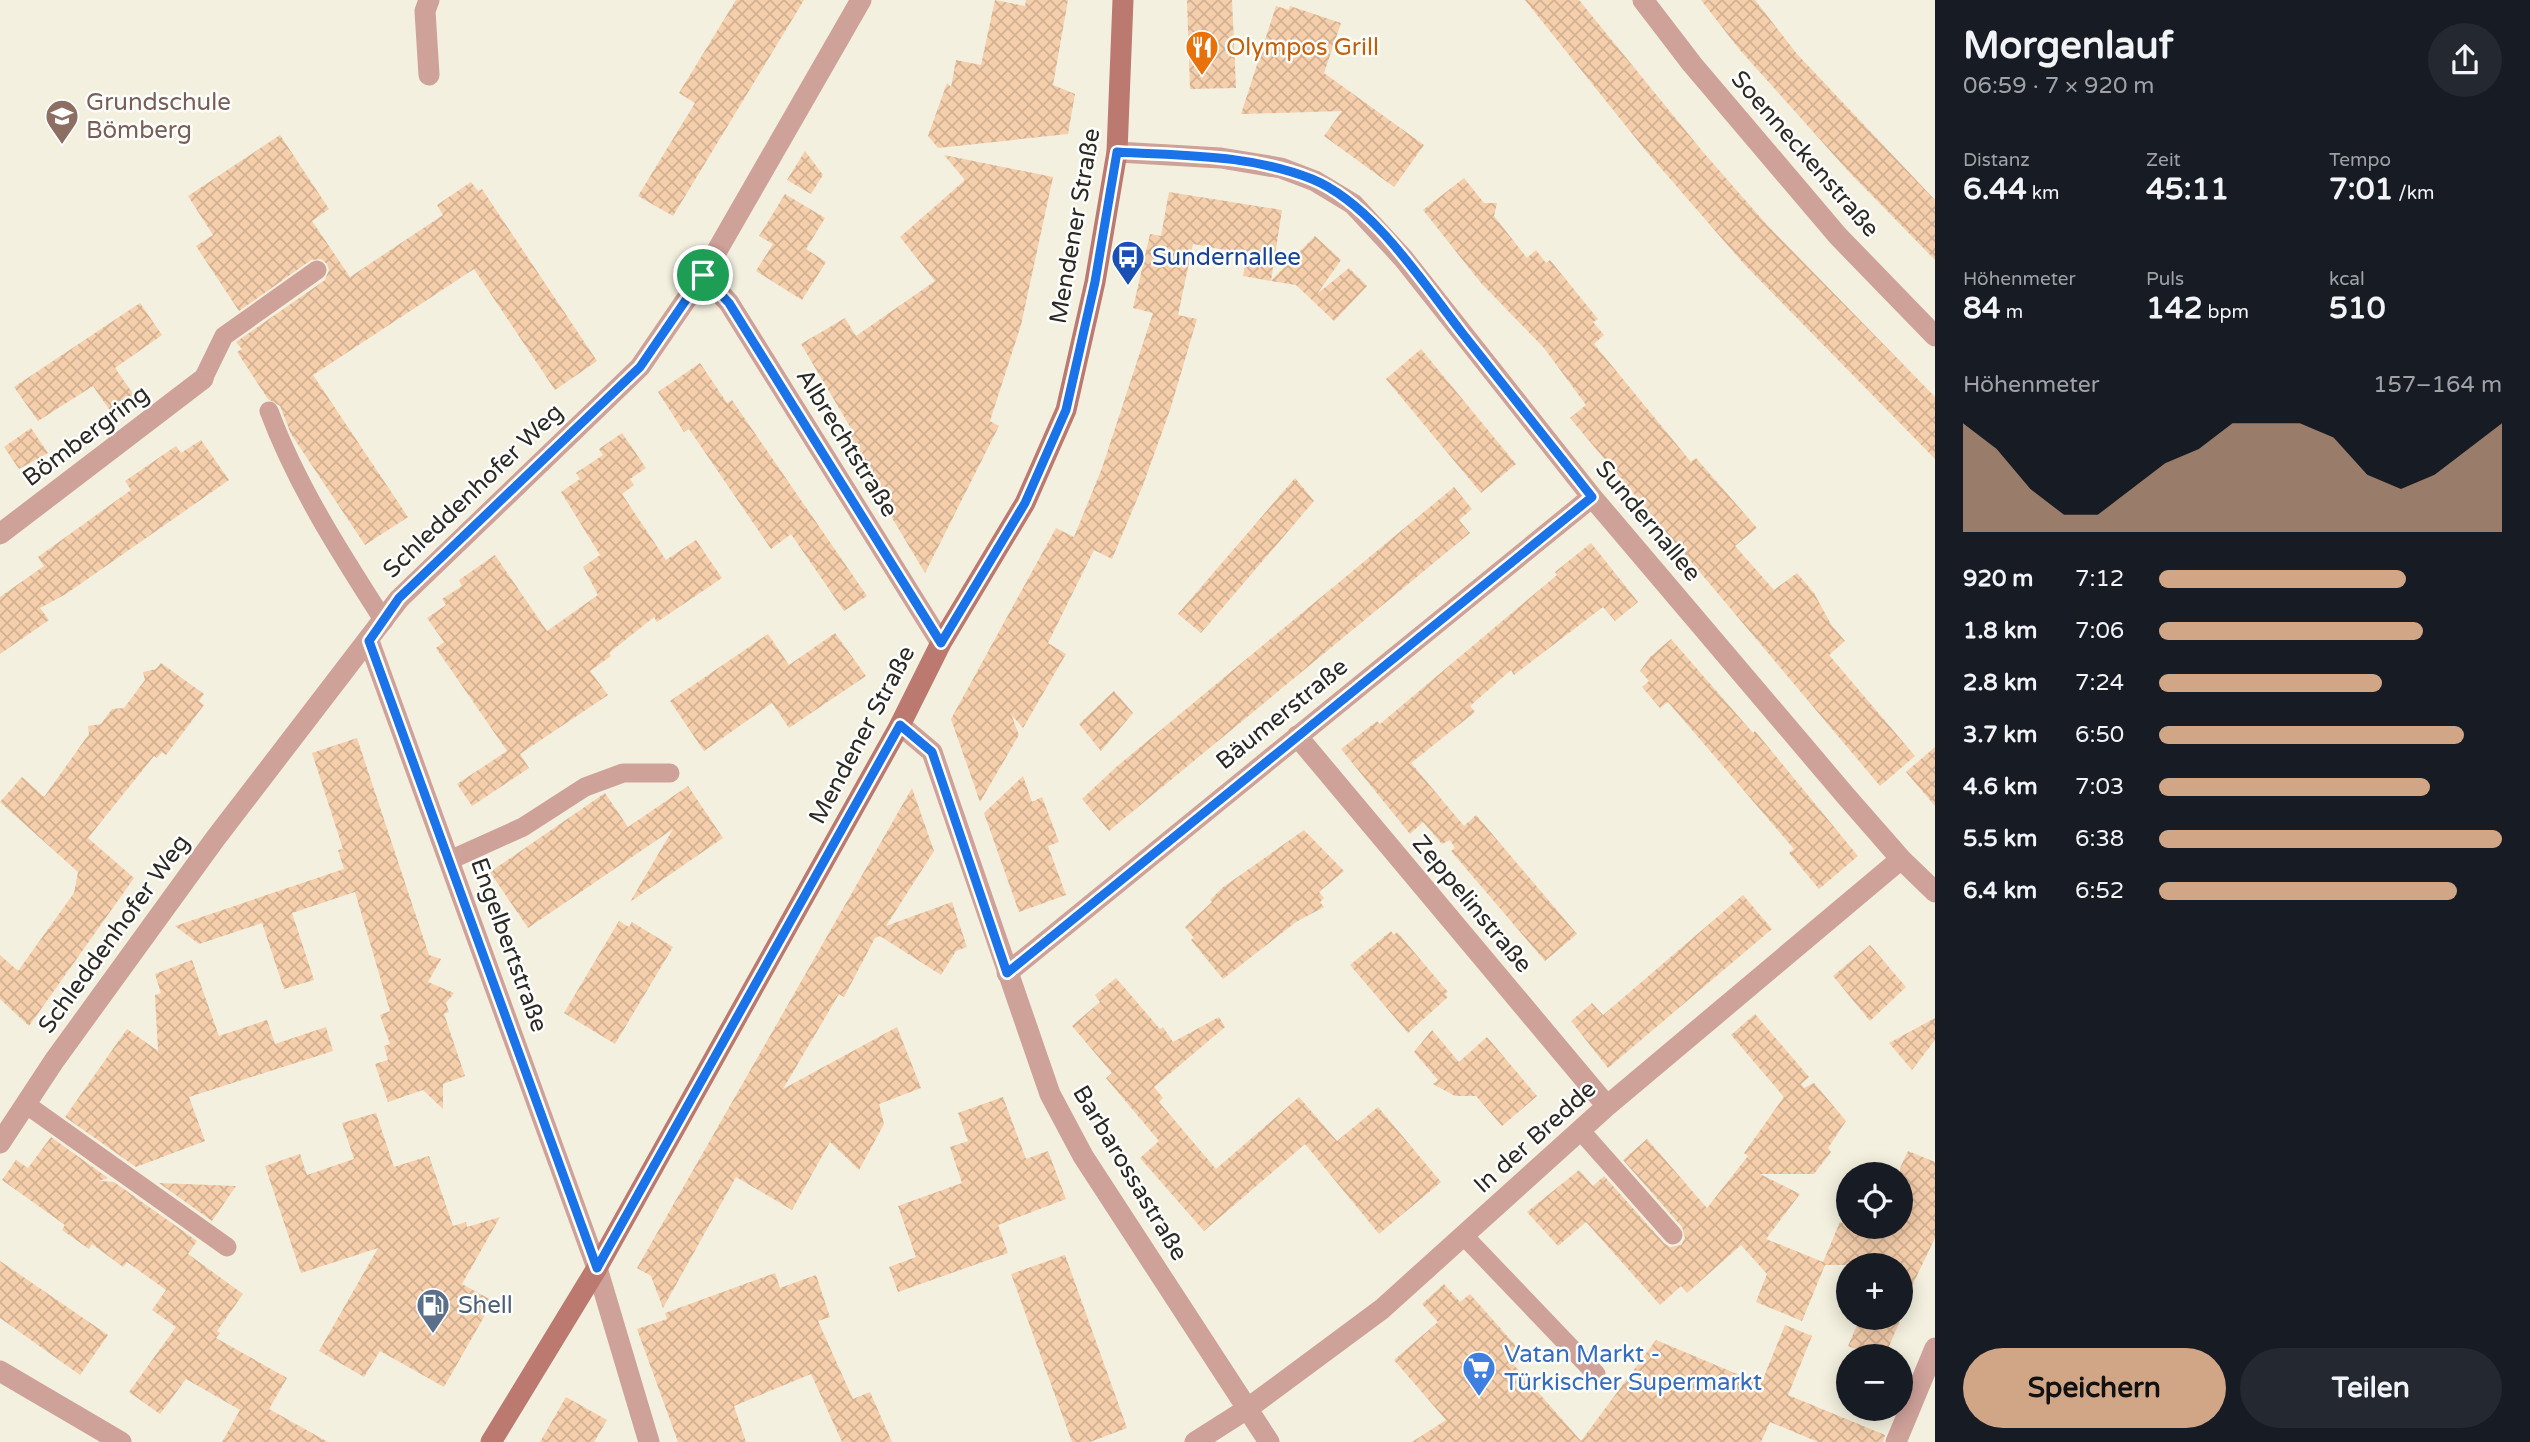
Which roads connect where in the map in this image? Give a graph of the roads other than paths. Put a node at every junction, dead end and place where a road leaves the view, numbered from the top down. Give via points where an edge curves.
1 (429, 0) edge
2 (861, 0) edge
3 (1123, 0) edge
4 (1643, 0) edge
5 (429, 75) dead end
6 (1117, 152) junction
7 (317, 270) dead end
8 (703, 275) junction
9 (1935, 336) edge
10 (203, 379) joint
11 (269, 411) dead end
12 (1592, 497) junction
13 (0, 534) edge
14 (384, 621) junction
15 (369, 641) junction
16 (941, 643) junction
17 (900, 725) junction
18 (1297, 736) junction
19 (670, 772) dead end
20 (1901, 859) junction
21 (450, 860) junction
22 (1935, 892) edge
23 (1007, 973) junction
24 (27, 1105) junction
25 (1606, 1107) junction
26 (1580, 1130) junction
27 (0, 1143) edge
28 (1672, 1235) dead end
29 (1464, 1236) junction
30 (227, 1247) dead end
31 (597, 1268) junction
32 (1935, 1348) edge
33 (0, 1371) edge
34 (1597, 1374) dead end
35 (1247, 1409) junction
36 (121, 1442) edge
37 (491, 1442) edge
38 (649, 1442) edge
39 (1195, 1442) edge
40 (1269, 1442) edge
41 (1896, 1442) edge

1 - 5 street via 425,11
2 - 8 street, Schleddenhofer Weg
3 - 6 main road, Mendener Straße
4 - 9 street, Soenneckenstraße via 1838,236
6 - 12 street, Sundernallee via 1221,158 1281,168 1315,181 1353,204 1404,258
6 - 16 main road, Mendener Straße via 1095,282 1066,410 1025,503
7 - 10 lane via 223,336
8 - 14 street, Schleddenhofer Weg via 640,367 399,598
8 - 16 street, Albrechtstraße via 729,303
10 - 13 street, Bömbergring
11 - 14 lane via 285,455
12 - 18 street, Bäumerstraße
12 - 20 street, Sundernallee
14 - 15 street, Schleddenhofer Weg
15 - 21 street, Engelbertstraße
15 - 24 street, Schleddenhofer Weg via 215,839
16 - 17 main road, Mendener Straße
17 - 23 street, Barbarossastraße via 932,752
17 - 31 main road, Mendener Straße
18 - 23 street, Bäumerstraße
18 - 25 street, Zeppelinstraße
19 - 21 lane via 623,773 585,787 523,827
20 - 22 street, Sundernallee
20 - 25 street, In der Bredde
21 - 31 street, Engelbertstraße
23 - 35 street, Barbarossastraße via 1050,1094 1083,1156
24 - 27 street, Schleddenhofer Weg
24 - 30 lane
25 - 26 street, In der Bredde
26 - 28 lane
26 - 29 street, In der Bredde
29 - 34 lane
29 - 35 street, In der Bredde via 1382,1309
31 - 37 main road, Mendener Straße
31 - 38 street, Engelbertstraße
32 - 41 street
33 - 36 street
35 - 39 street, In der Bredde
35 - 40 street, Barbarossastraße

